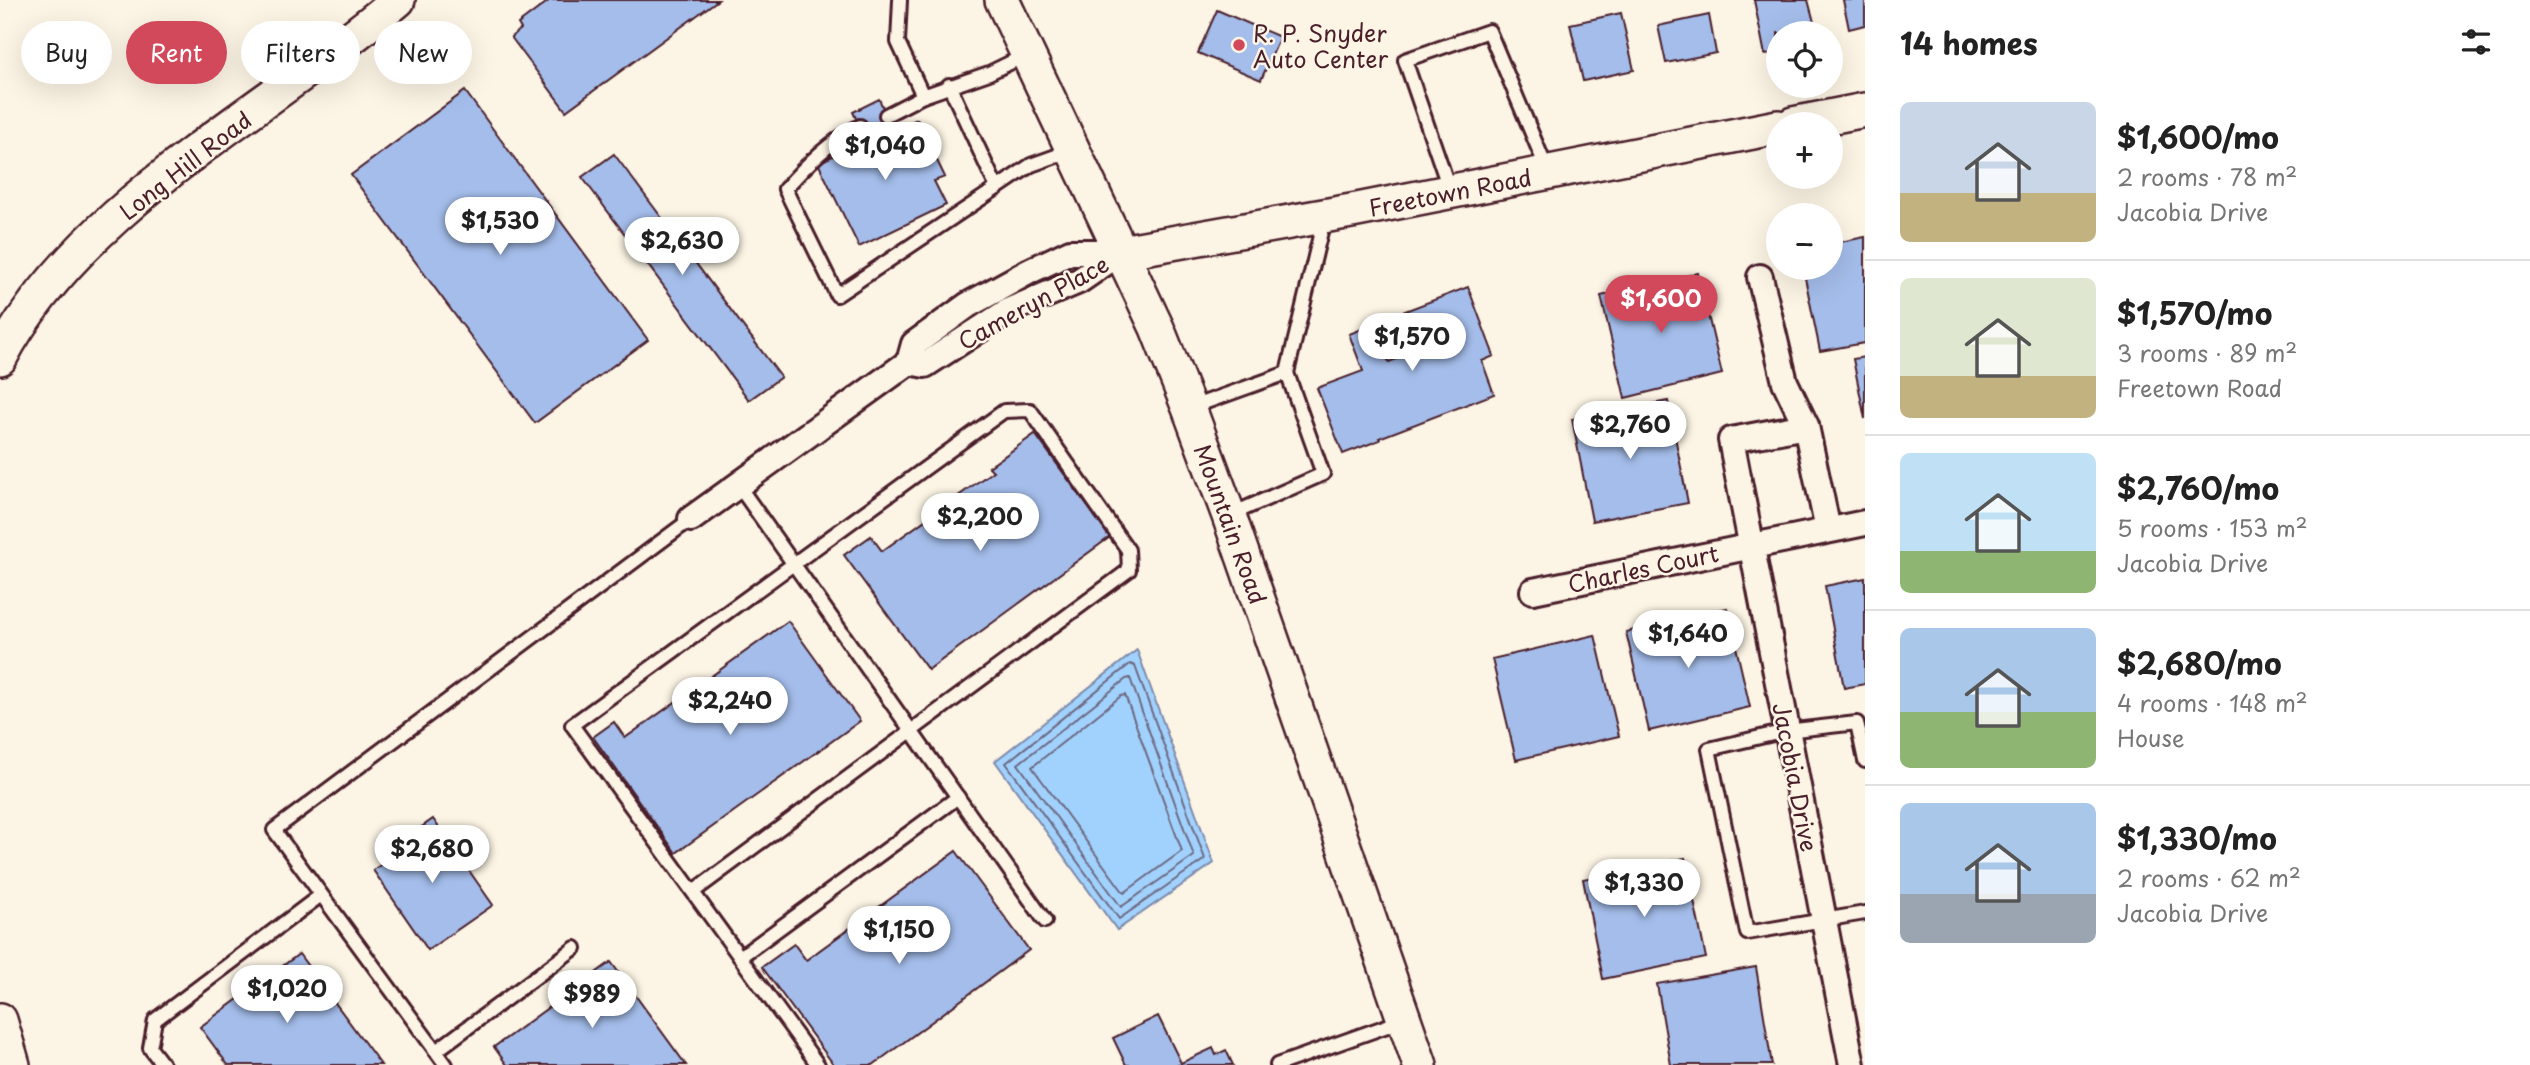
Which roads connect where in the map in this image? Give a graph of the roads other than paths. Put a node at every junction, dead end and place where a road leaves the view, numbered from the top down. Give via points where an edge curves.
1 (398, 0) edge
2 (900, 0) edge
3 (1002, 0) edge
4 (1028, 54) junction
5 (949, 85) junction
6 (923, 96) junction
7 (1865, 110) edge
8 (1843, 114) edge
9 (886, 115) dead end
10 (860, 127) dead end
11 (1766, 129) edge
12 (1073, 150) junction
13 (1548, 173) junction
14 (997, 188) junction
15 (1450, 192) junction
16 (1325, 216) junction
17 (1121, 252) junction
18 (1760, 278) dead end
19 (0, 358) edge
20 (1287, 373) junction
21 (1189, 408) junction
22 (1805, 426) junction
23 (737, 485) junction
24 (1229, 516) junction
25 (691, 519) joint
26 (1865, 523) edge
27 (1828, 530) junction
28 (1753, 546) junction
29 (794, 565) junction
30 (1533, 591) dead end
31 (910, 730) junction
32 (1786, 731) junction
33 (1865, 761) edge
34 (958, 797) junction
35 (693, 892) junction
36 (321, 895) junction
37 (1865, 913) edge
38 (1045, 921) dead end
39 (1826, 921) junction
40 (575, 948) dead end
41 (740, 957) junction
42 (1404, 1019) junction
43 (0, 1020) edge
44 (436, 1051) junction
45 (13, 1065) edge
46 (163, 1065) edge
47 (446, 1065) edge
48 (818, 1065) edge
49 (1277, 1065) edge
50 (1420, 1065) edge
51 (1852, 1065) edge

1 - 19 street, Long Hill Road via 152,186 87,244 45,290
2 - 6 lane via 898,42
3 - 4 street, Mountain Road
4 - 5 lane
4 - 12 street, Mountain Road
5 - 6 lane
5 - 14 lane
6 - 9 lane
7 - 8 street
10 - 14 lane via 841,136 785,189 837,295
11 - 13 street, Freetown Road
12 - 14 lane via 1031,165
12 - 17 street, Mountain Road
13 - 15 street, Freetown Road
13 - 15 lane via 1489,31 1405,60
15 - 16 street, Freetown Road
16 - 17 street, Freetown Road
16 - 20 lane
17 - 21 street, Mountain Road
17 - 23 street, Cameryn Place via 1079,281 1008,312 925,365 909,362
18 - 22 street via 1785,382
20 - 21 lane
20 - 24 lane via 1323,474
21 - 24 street, Mountain Road
22 - 27 street
22 - 28 street, Jacobia Drive via 1731,440
23 - 25 street, Cameryn Place
23 - 29 lane
24 - 42 street, Mountain Road
25 - 36 lane via 274,830
26 - 27 street, Charles Court
27 - 28 street, Charles Court
28 - 30 street, Charles Court
28 - 32 street, Jacobia Drive
29 - 31 lane
29 - 31 lane via 1004,411 1030,410 1045,431 1128,550 1129,570
29 - 35 lane via 572,725
31 - 34 lane
31 - 35 lane
32 - 33 lane via 1857,723
32 - 39 street, Jacobia Drive
32 - 39 lane via 1709,749 1747,933
34 - 38 lane
34 - 41 lane
35 - 41 lane
36 - 44 lane
36 - 46 lane via 155,1020 150,1048
37 - 39 lane
39 - 51 street, Jacobia Drive
40 - 44 lane
41 - 48 lane
42 - 49 lane
42 - 50 street, Mountain Road
43 - 45 street
44 - 47 lane

